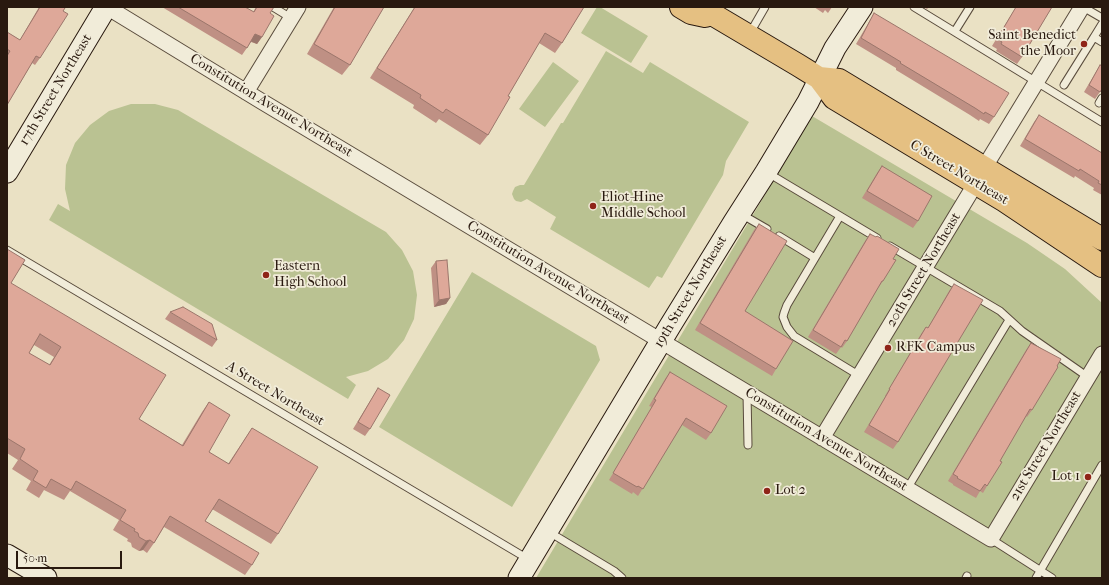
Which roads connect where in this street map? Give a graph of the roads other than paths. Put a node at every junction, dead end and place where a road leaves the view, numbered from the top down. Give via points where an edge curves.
1 (106, 7) edge
2 (273, 7) edge
3 (682, 7) edge
4 (765, 7) edge
5 (862, 7) edge
6 (914, 7) edge
7 (970, 7) edge
8 (1083, 7) edge
9 (711, 10) edge
10 (294, 12) edge
11 (1102, 18) edge
12 (1102, 24) edge
13 (955, 32) junction
14 (748, 36) junction
15 (1094, 36) junction
16 (1102, 42) edge
17 (819, 78) junction
18 (1036, 83) junction
19 (1064, 85) dead end
20 (246, 92) junction
21 (1102, 122) edge
22 (7, 172) edge
23 (766, 172) junction
24 (980, 176) junction
25 (739, 213) junction
26 (840, 216) junction
27 (1102, 239) edge
28 (7, 250) edge
29 (815, 258) junction
30 (1102, 266) edge
31 (925, 267) junction
32 (1010, 320) junction
33 (661, 341) junction
34 (1102, 354) edge
35 (860, 376) junction
36 (1088, 378) junction
37 (747, 393) junction
38 (822, 438) junction
39 (748, 445) dead end
40 (1102, 465) edge
41 (907, 489) junction
42 (548, 531) junction
43 (990, 539) junction
44 (7, 555) edge
45 (530, 560) junction
46 (1040, 570) junction
47 (46, 578) edge
48 (519, 578) edge
49 (622, 578) edge
50 (1036, 578) edge
51 (1052, 578) edge

1 - 20 street, Constitution Avenue Northeast
1 - 22 main road, 17th Street Northeast
2 - 10 lane
3 - 9 main road, C Street Northeast via 691,13 705,16
4 - 14 lane
5 - 17 main road, 19th Street Northeast
6 - 13 lane
7 - 13 lane
8 - 11 lane
8 - 18 street, 20th Street Northeast
9 - 14 main road, C Street Northeast
10 - 20 street
12 - 15 lane
13 - 18 lane
14 - 17 main road, C Street Northeast
15 - 16 lane
15 - 19 lane
17 - 23 main road, 19th Street Northeast via 808,102
17 - 24 main road, C Street Northeast via 839,80
18 - 21 lane
18 - 24 street, 20th Street Northeast
20 - 33 street, Constitution Avenue Northeast
23 - 25 main road, 19th Street Northeast
23 - 26 lane
24 - 27 main road, C Street Northeast
24 - 30 main road, C Street Northeast via 1005,201
24 - 31 street, 20th Street Northeast
25 - 29 lane
25 - 33 main road, 19th Street Northeast
26 - 29 lane
26 - 31 lane
28 - 45 lane, A Street Northeast
29 - 35 lane via 785,309 783,317 790,331 799,339
31 - 32 lane via 1000,311
31 - 35 street, 20th Street Northeast
32 - 36 lane
32 - 41 lane
33 - 37 street, Constitution Avenue Northeast
33 - 42 main road, 19th Street Northeast
34 - 36 street, 21st Street Northeast
35 - 38 street, 20th Street Northeast
36 - 43 street, 21st Street Northeast
37 - 38 street, Constitution Avenue Northeast
37 - 39 lane
38 - 41 street, Constitution Avenue Northeast
40 - 46 lane
41 - 43 street, Constitution Avenue Northeast
42 - 45 main road, 19th Street Northeast
42 - 49 lane
43 - 46 lane
44 - 47 main road
45 - 48 main road, 19th Street Northeast
46 - 50 lane
46 - 51 lane

